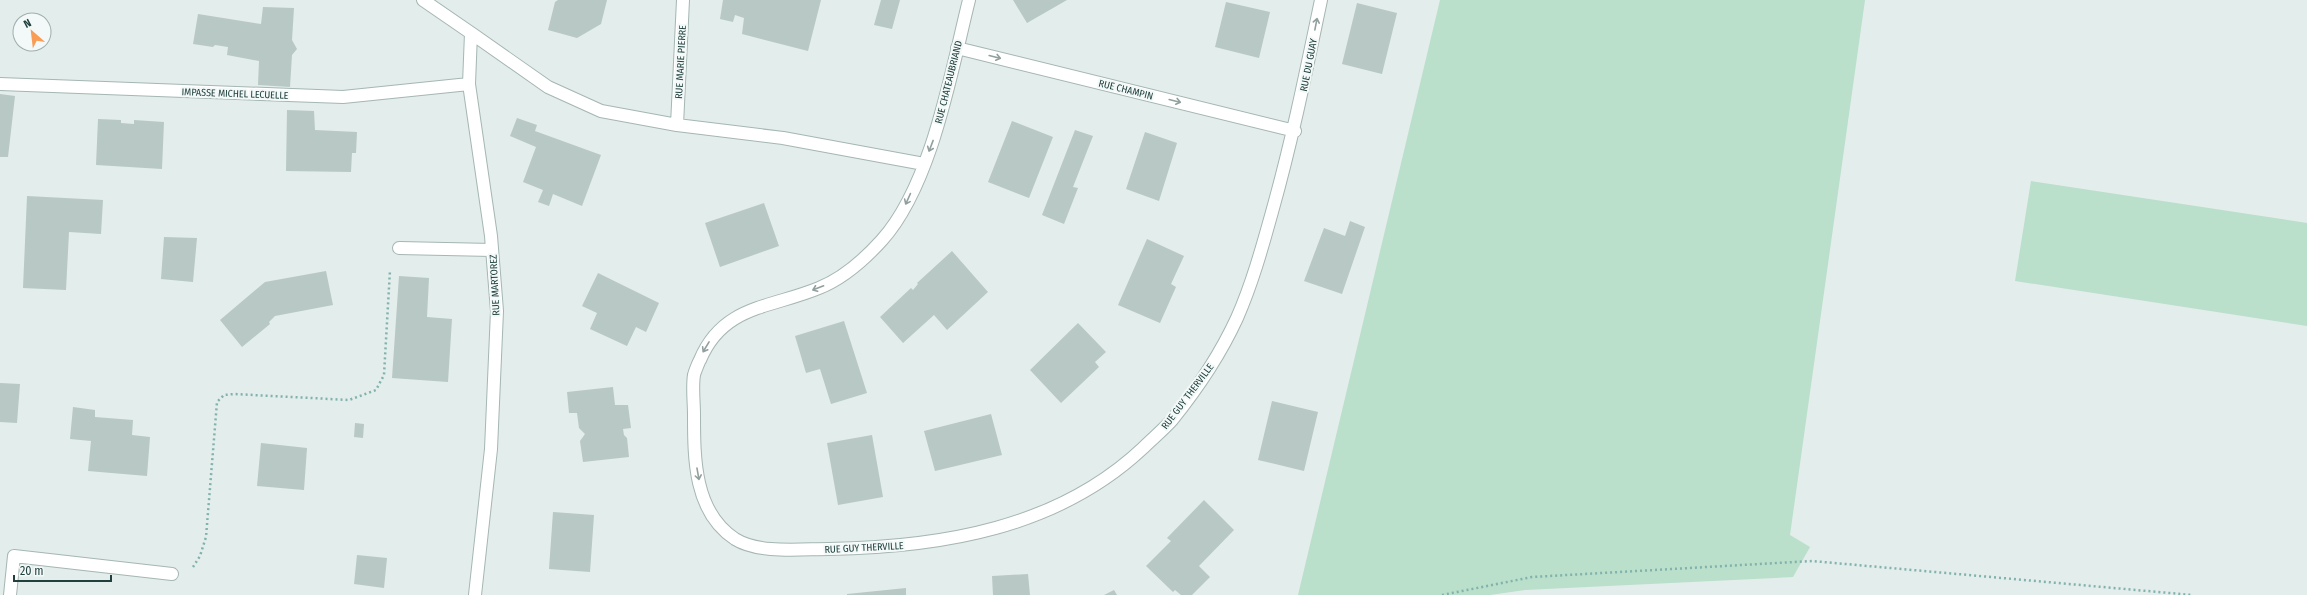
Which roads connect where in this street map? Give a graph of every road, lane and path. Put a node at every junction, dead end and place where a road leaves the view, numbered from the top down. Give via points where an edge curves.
1 (423, 0) edge
2 (683, 0) edge
3 (969, 0) edge
4 (1321, 0) edge
5 (470, 33) junction
6 (957, 48) junction
7 (0, 84) edge
8 (469, 84) junction
9 (677, 125) junction
10 (1295, 131) junction
11 (924, 164) junction
12 (399, 248) joint
13 (492, 250) junction
14 (172, 574) joint
15 (10, 595) edge
16 (475, 595) edge
17 (1442, 595) edge
18 (2192, 595) edge

1 - 5 street
2 - 9 street, RUE MARIE PIERRE
3 - 6 street, RUE CHATEAUBRIAND
10 -> 4 street, RUE DU GUAY
5 - 8 street, RUE MARTOREZ
5 - 9 street via 548,87 601,111
6 -> 10 street, RUE CHAMPIN
6 -> 11 street, RUE CHATEAUBRIAND via 933,142
7 - 8 street, IMPASSE MICHEL LECUELLE via 343,97
8 - 13 street, RUE MARTOREZ
9 - 11 street via 783,138
11 -> 10 street, RUE GUY THERVILLE via 905,207 885,237 854,268 820,288 752,310 722,326 705,348 694,374 694,452 701,492 713,521 738,541 773,550 886,548 943,539 1002,527 1053,509 1121,468 1170,422 1214,362 1236,321 1254,277
12 - 13 street
12 - 14 path via 390,262 384,375 376,390 349,400 224,395 218,402 206,537 200,556 193,566 188,571
13 - 16 street, RUE MARTOREZ via 496,311 491,449
14 - 15 street via 14,556
17 - 18 path via 1532,577 1812,561

